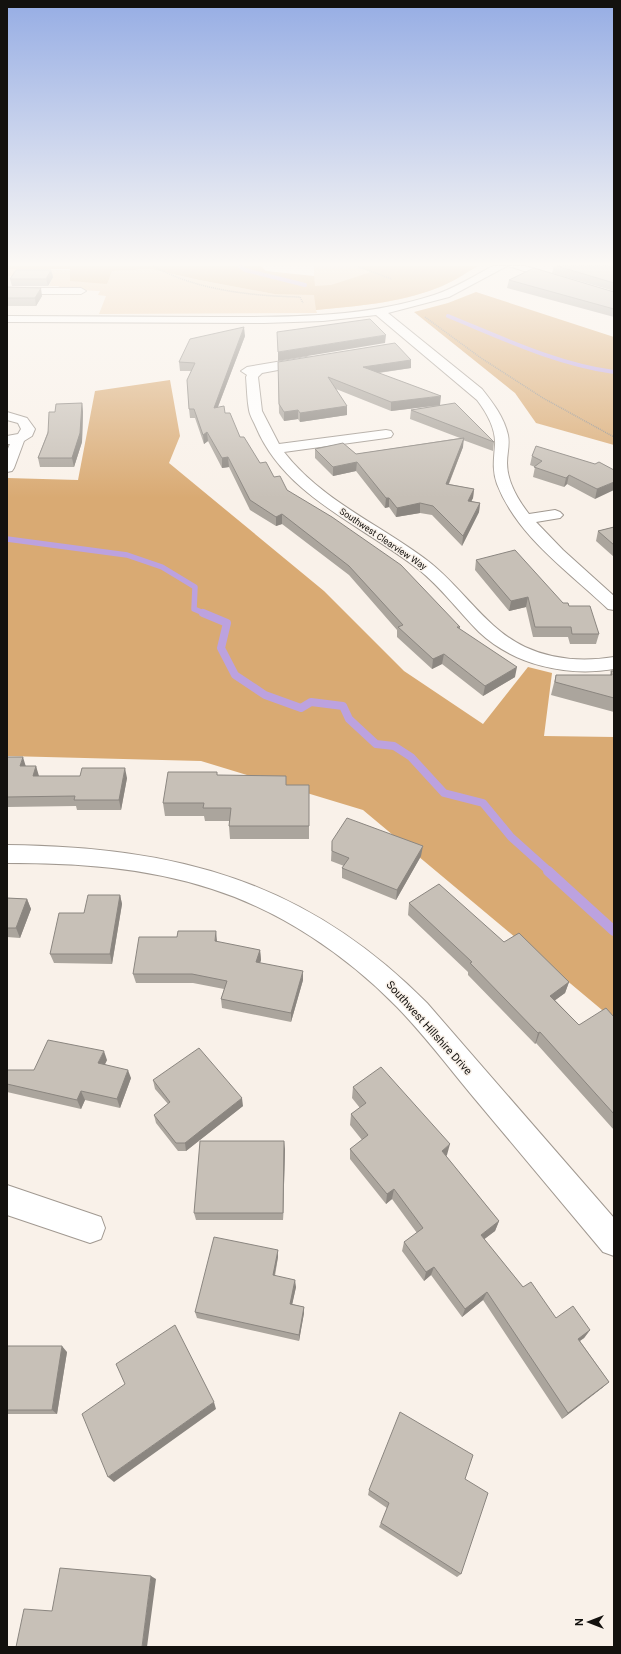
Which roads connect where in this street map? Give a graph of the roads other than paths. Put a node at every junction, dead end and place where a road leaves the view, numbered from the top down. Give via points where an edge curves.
1 (415, 343) edge
2 (416, 343) edge
3 (400, 345) dead end
4 (315, 360) edge
5 (7, 416) edge
6 (386, 434) dead end
7 (11, 440) edge
8 (275, 449) junction
9 (7, 468) edge
10 (555, 515) dead end
11 (526, 519) junction
12 (614, 605) edge
13 (614, 663) edge
14 (7, 854) edge
15 (7, 1200) edge
16 (90, 1228) dead end
17 (614, 1241) edge

1 - 3 street
2 - 11 street via 477,392 489,406 500,432 503,480 510,498
4 - 8 street, Southwest Clearview Way via 252,371 256,413
5 - 7 street via 19,418 27,423 28,433
6 - 8 street
7 - 9 street via 18,442
8 - 13 street, Southwest Clearview Way via 301,479 322,498 422,565 449,587 494,636 509,646 533,657 558,663 584,666
10 - 11 street
11 - 12 street
14 - 17 street, Southwest Hillshire Drive via 59,854 107,858 188,873 276,906 306,922 346,948 392,986 436,1033
15 - 16 street

